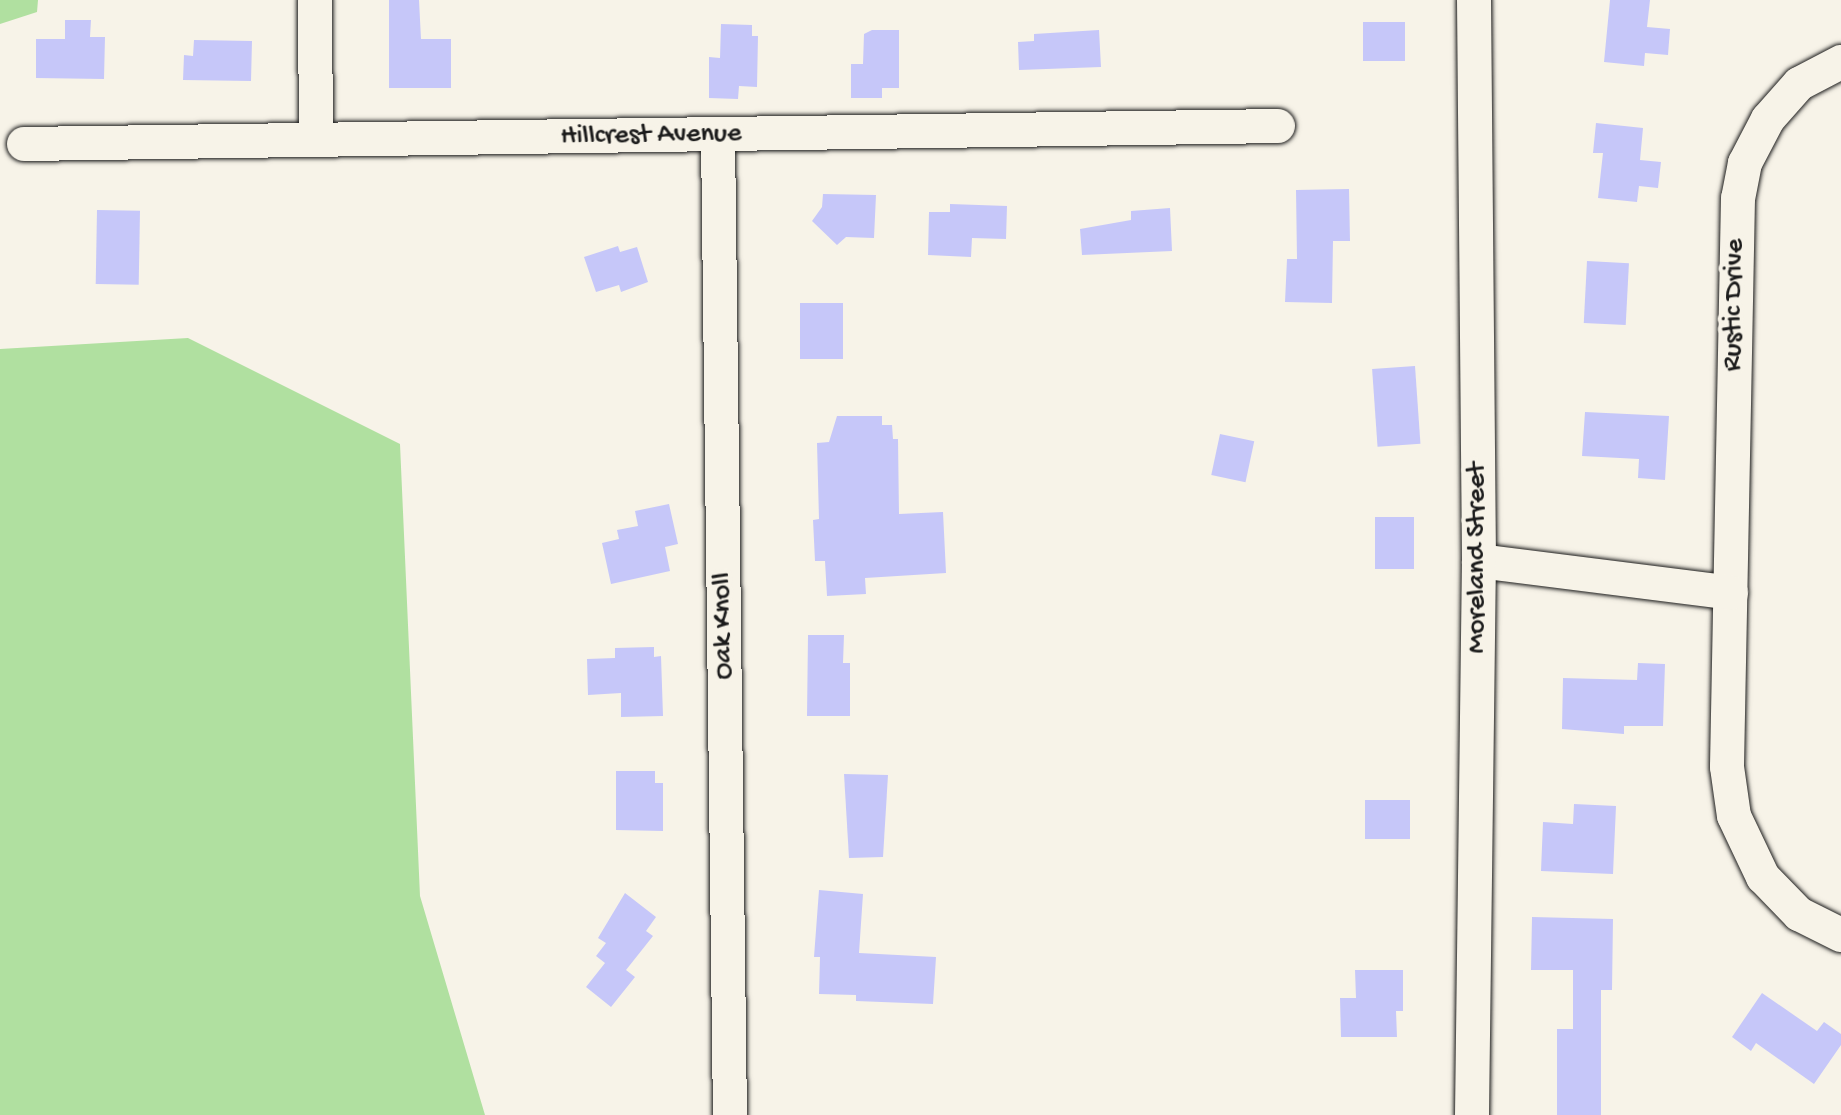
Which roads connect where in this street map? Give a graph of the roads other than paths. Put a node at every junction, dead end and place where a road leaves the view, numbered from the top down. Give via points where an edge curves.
1 (315, 0) edge
2 (1474, 0) edge
3 (1841, 62) edge
4 (1278, 126) dead end
5 (718, 136) junction
6 (316, 139) junction
7 (24, 144) dead end
8 (1479, 561) junction
9 (1731, 593) junction
10 (1841, 935) edge
11 (730, 1115) edge
12 (1472, 1115) edge

1 - 6 street
2 - 8 street, Moreland Street
3 - 9 street, Rustic Drive via 1799,84 1782,101 1745,163 1736,214
4 - 5 street, Hillcrest Avenue
5 - 6 street, Hillcrest Avenue
5 - 11 street, Oak Knoll
6 - 7 street, Hillcrest Avenue
8 - 9 street
8 - 12 street, Moreland Street
9 - 10 street, Rustic Drive via 1727,767 1734,816 1753,862 1773,889 1799,914

